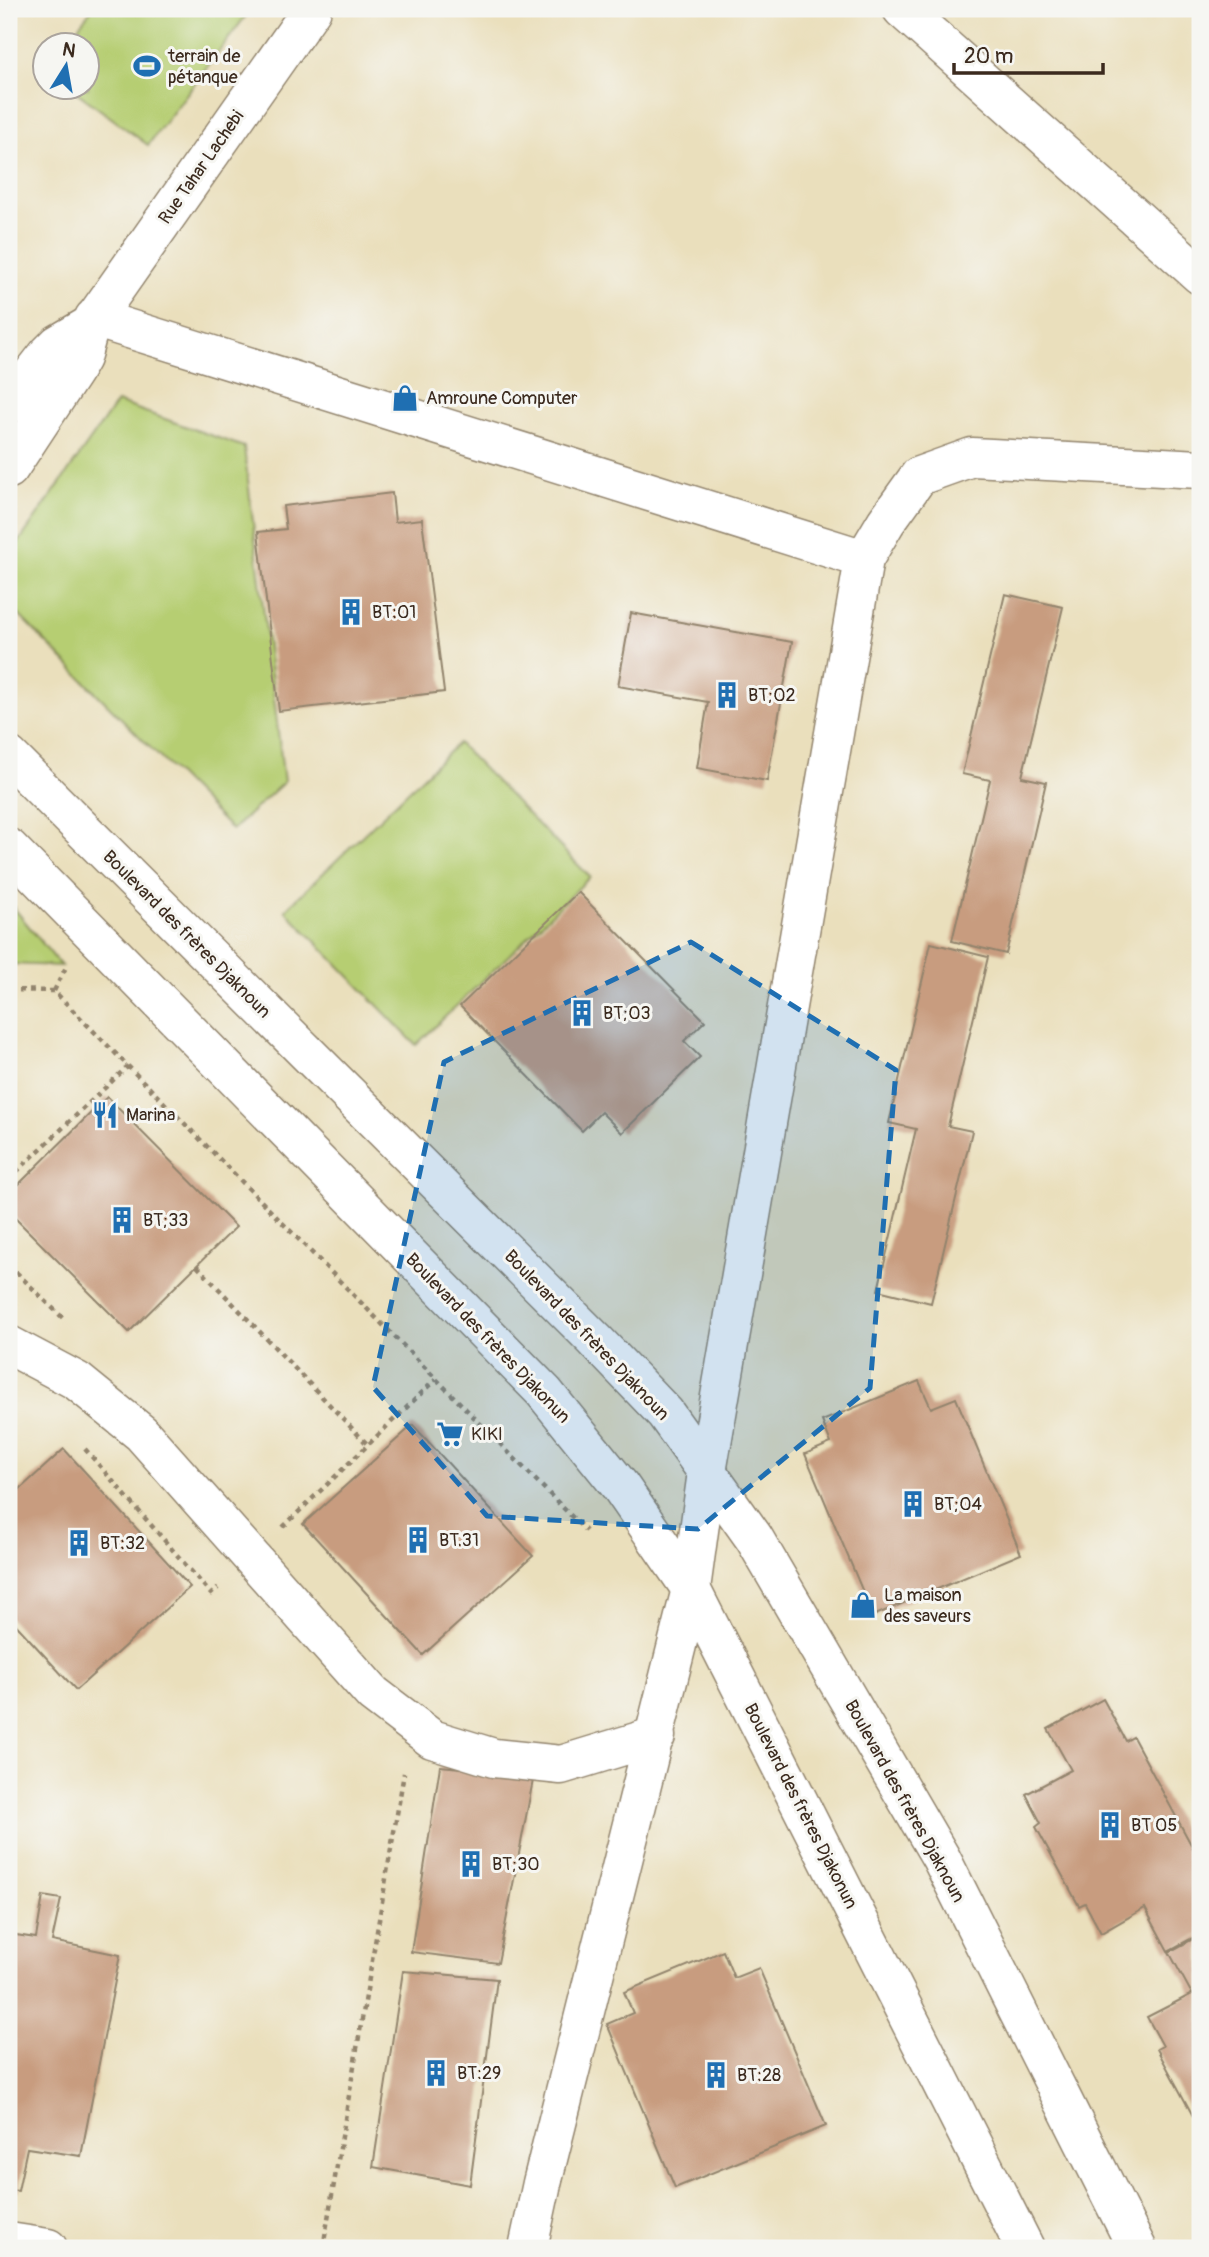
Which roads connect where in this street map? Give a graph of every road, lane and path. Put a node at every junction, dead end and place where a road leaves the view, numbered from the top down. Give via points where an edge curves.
1 (312, 9) edge
2 (902, 9) edge
3 (1200, 275) edge
4 (92, 322) junction
5 (9, 404) edge
6 (9, 469) edge
7 (1200, 469) edge
8 (864, 559) junction
9 (9, 756) edge
10 (9, 848) edge
11 (9, 990) edge
12 (128, 1066) junction
13 (9, 1179) edge
14 (197, 1266) dead end
15 (9, 1345) edge
16 (368, 1444) dead end
17 (707, 1472) junction
18 (586, 1531) dead end
19 (691, 1589) junction
20 (412, 1724) junction
21 (656, 1736) junction
22 (9, 2242) edge
23 (48, 2248) edge
24 (323, 2248) edge
25 (528, 2248) edge
26 (1025, 2248) edge
27 (1137, 2248) edge

1 - 4 street, Rue Tahar Lachebi
2 - 3 street
4 - 5 street via 58,344
4 - 6 street via 81,358
4 - 8 street
7 - 8 street via 972,457 919,476
8 - 17 street
9 - 17 street, Boulevard des frères Djaknoun via 595,1340 665,1413
10 - 19 street, Boulevard des frères Djakonun via 544,1392 620,1486
11 - 12 path via 54,992
12 - 13 path
12 - 18 path
14 - 16 path
15 - 20 street via 77,1381 141,1433 373,1694
17 - 19 street
17 - 27 street, Boulevard des frères Djaknoun via 754,1538 941,1858
19 - 21 street
19 - 26 street, Boulevard des frères Djakonun
20 - 21 street via 432,1739 494,1758 561,1765
20 - 24 path
21 - 25 street
22 - 23 street

